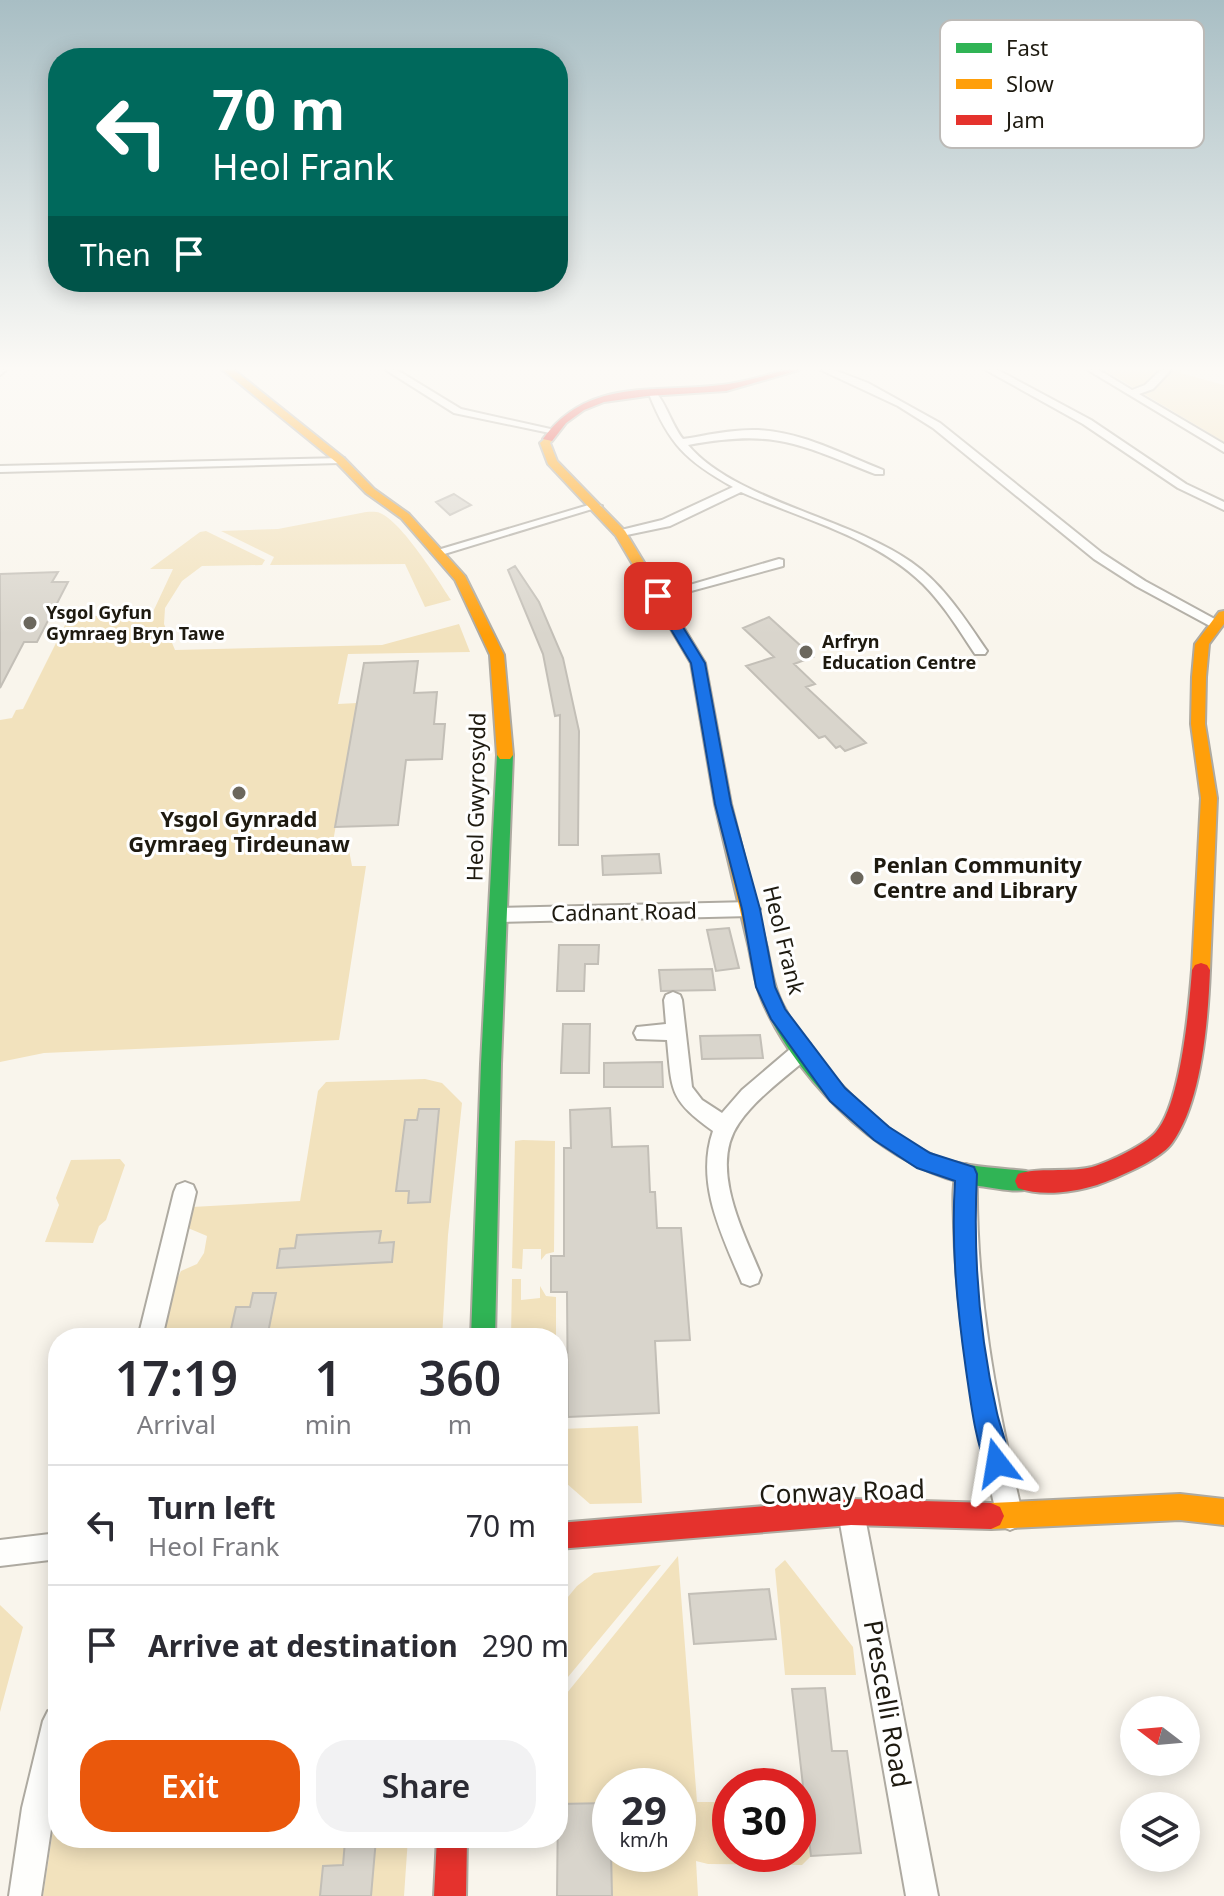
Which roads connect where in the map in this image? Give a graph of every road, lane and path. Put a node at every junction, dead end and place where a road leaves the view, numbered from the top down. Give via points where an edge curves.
1 (551, 458) edge
2 (697, 458) edge
3 (843, 458) edge
4 (978, 458) edge
5 (1141, 458) edge
6 (340, 460) joint
7 (0, 469) edge
8 (879, 472) dead end
9 (742, 487) junction
10 (596, 506) junction
11 (1224, 507) edge
12 (621, 534) junction
13 (437, 552) junction
14 (779, 563) dead end
15 (658, 596) junction
16 (1219, 619) edge
17 (980, 651) dead end
18 (751, 909) junction
19 (498, 915) junction
20 (673, 1000) dead end
21 (677, 1032) junction
22 (644, 1033) dead end
23 (803, 1050) junction
24 (725, 1127) junction
25 (966, 1174) junction
26 (185, 1192) dead end
27 (750, 1275) dead end
28 (152, 1328) edge
29 (483, 1328) edge
30 (851, 1512) junction
31 (1224, 1512) edge
32 (1010, 1517) junction
33 (568, 1535) edge
34 (48, 1547) edge
35 (0, 1553) edge
36 (48, 1762) edge
37 (452, 1848) edge
38 (25, 1896) edge
39 (450, 1896) edge
40 (922, 1896) edge

1 - 10 street, Heol Frank
2 - 9 street
3 - 8 street
4 - 16 street via 1136,581
5 - 11 street
6 - 7 street
6 - 13 street, Heol Gwyrosydd via 405,516
9 - 12 street via 666,523
9 - 17 street via 905,562 944,597
10 - 12 street, Heol Frank
10 - 13 street
12 - 15 street, Heol Frank
13 - 19 street, Heol Gwyrosydd via 461,579 497,655 506,740
14 - 15 street
15 - 18 street, Heol Frank via 698,663 723,804
16 - 25 street, Heol Frank via 1202,644 1198,708 1209,798 1200,1003 1182,1096 1164,1138 1115,1171 1054,1184
18 - 19 street, Cadnant Road
18 - 23 street, Heol Frank via 766,987
19 - 29 street, Heol Gwyrosydd
20 - 21 street
21 - 22 street
21 - 24 street via 682,1090
23 - 24 street
23 - 25 street, Heol Frank via 838,1094 882,1134 924,1161
24 - 27 street via 716,1168
25 - 32 street via 963,1231 969,1306 984,1409
26 - 28 street
30 - 32 street, Conway Road
30 - 33 street, Conway Road
30 - 40 street, Prescelli Road
31 - 32 street, Conway Road via 1180,1507
34 - 35 street
36 - 38 street
37 - 39 street

